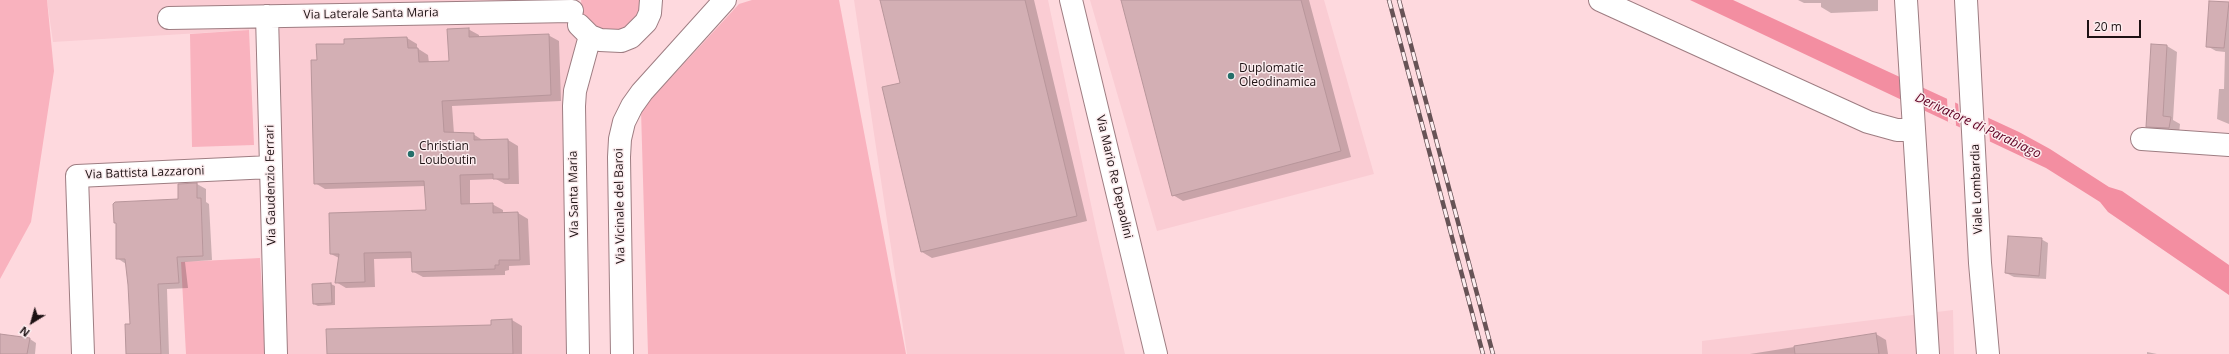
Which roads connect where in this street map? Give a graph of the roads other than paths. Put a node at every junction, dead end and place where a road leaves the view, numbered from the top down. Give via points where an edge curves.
1 (652, 0) edge
2 (725, 0) edge
3 (1072, 0) edge
4 (1600, 0) edge
5 (1906, 0) edge
6 (1966, 0) edge
7 (571, 5) edge
8 (267, 16) junction
9 (169, 18) dead end
10 (590, 36) junction
11 (1914, 121) junction
12 (2142, 139) dead end
13 (2229, 145) edge
14 (271, 167) junction
15 (83, 354) edge
16 (276, 354) edge
17 (578, 354) edge
18 (622, 354) edge
19 (1156, 354) edge
20 (1928, 354) edge
21 (1988, 354) edge

1 - 10 street via 646,22 631,37 610,42
2 - 18 street, Via Vicinale del Baroi via 642,92 624,122 619,157
3 - 19 street, Via Mario Re Depaolini
4 - 11 street via 1868,122 1897,130
5 - 11 street
6 - 21 street, Viale Lombardia via 1980,263
7 - 8 street, Via Laterale Santa Maria
7 - 10 street via 582,29
8 - 9 street, Via Laterale Santa Maria
8 - 14 street, Via Gaudenzio Ferrari
10 - 17 street, Via Santa Maria via 574,106
11 - 20 street
12 - 13 street
14 - 15 street, Via Battista Lazzaroni via 77,176
14 - 16 street, Via Gaudenzio Ferrari

